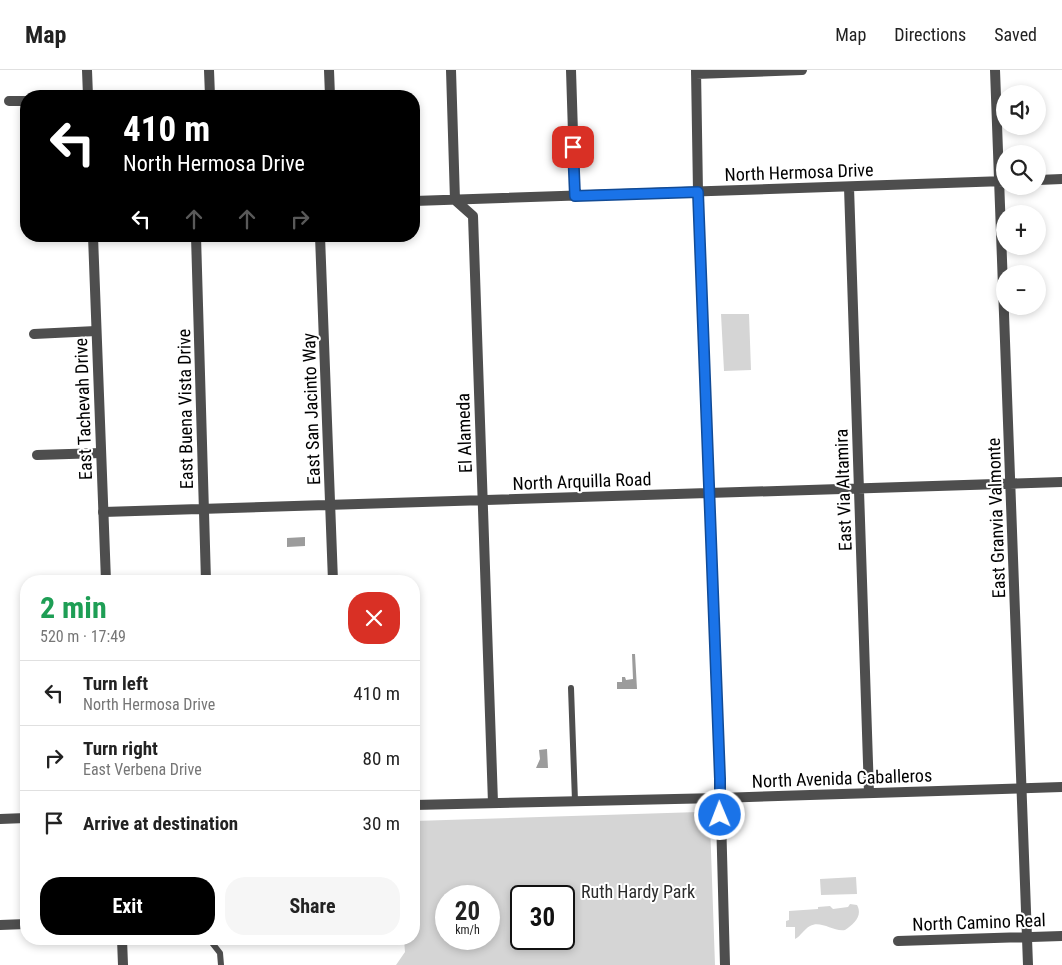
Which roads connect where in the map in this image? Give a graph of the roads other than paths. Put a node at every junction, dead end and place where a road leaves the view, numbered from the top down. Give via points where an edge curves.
1 (87, 70) edge
2 (209, 70) edge
3 (329, 70) edge
4 (451, 70) edge
5 (571, 70) edge
6 (802, 70) edge
7 (995, 70) edge
8 (696, 72) edge
9 (88, 90) edge
10 (210, 90) edge
11 (330, 90) edge
12 (9, 101) dead end
13 (20, 101) edge
14 (1000, 145) edge
15 (1062, 179) edge
16 (1046, 180) edge
17 (996, 181) edge
18 (849, 187) junction
19 (698, 192) junction
20 (1002, 195) edge
21 (575, 196) junction
22 (455, 200) junction
23 (420, 201) edge
24 (92, 242) edge
25 (196, 242) edge
26 (320, 242) edge
27 (96, 332) junction
28 (34, 334) dead end
29 (101, 453) junction
30 (38, 454) dead end
31 (1062, 482) edge
32 (1011, 484) junction
33 (859, 489) junction
34 (710, 494) junction
35 (483, 500) junction
36 (331, 505) junction
37 (203, 510) junction
38 (103, 512) junction
39 (106, 575) edge
40 (206, 575) edge
41 (333, 575) edge
42 (571, 688) dead end
43 (1062, 787) edge
44 (1021, 788) junction
45 (869, 793) junction
46 (719, 798) junction
47 (574, 801) junction
48 (493, 803) junction
49 (420, 805) edge
50 (20, 818) edge
51 (0, 819) edge
52 (20, 924) edge
53 (0, 925) edge
54 (1062, 936) edge
55 (1027, 937) junction
56 (898, 941) dead end
57 (122, 945) edge
58 (214, 945) edge
59 (123, 965) edge
60 (221, 965) edge
61 (725, 965) edge
62 (1028, 965) edge

1 - 9 street
2 - 10 street
3 - 11 street
4 - 22 street
5 - 21 street
6 - 8 street
7 - 14 street, East Granvia Valmonte
8 - 19 street
12 - 13 street
15 - 16 street
17 - 18 street, North Hermosa Drive
18 - 19 street, North Hermosa Drive
18 - 33 street, East Via Altamira
19 - 21 street, North Hermosa Drive
19 - 34 street
20 - 32 street, East Granvia Valmonte
21 - 22 street, North Hermosa Drive
22 - 23 street, North Hermosa Drive
22 - 35 street, El Alameda via 473,216
24 - 27 street, East Tachevah Drive
25 - 37 street, East Buena Vista Drive
26 - 36 street, East San Jacinto Way
27 - 28 street
27 - 29 street, East Tachevah Drive
29 - 30 street
29 - 38 street, East Tachevah Drive
31 - 32 street, North Arquilla Road
32 - 33 street, North Arquilla Road
32 - 44 street, East Granvia Valmonte
33 - 34 street, North Arquilla Road
33 - 45 street, East Via Altamira
34 - 35 street, North Arquilla Road
34 - 46 street
35 - 36 street, North Arquilla Road
35 - 48 street, El Alameda
36 - 37 street, North Arquilla Road
36 - 41 street, East San Jacinto Way
37 - 38 street, North Arquilla Road
37 - 40 street, East Buena Vista Drive
38 - 39 street, East Tachevah Drive
42 - 47 lane
43 - 44 street, North Avenida Caballeros
44 - 45 street, North Avenida Caballeros
44 - 55 street, East Granvia Valmonte
45 - 46 street, North Avenida Caballeros
46 - 47 street, North Avenida Caballeros
46 - 61 street
47 - 48 street, North Avenida Caballeros
48 - 49 street, North Avenida Caballeros
50 - 51 street
52 - 53 street
54 - 55 street, North Camino Real
55 - 56 street, North Camino Real
55 - 62 street, East Granvia Valmonte
57 - 59 street
58 - 60 lane via 220,952

